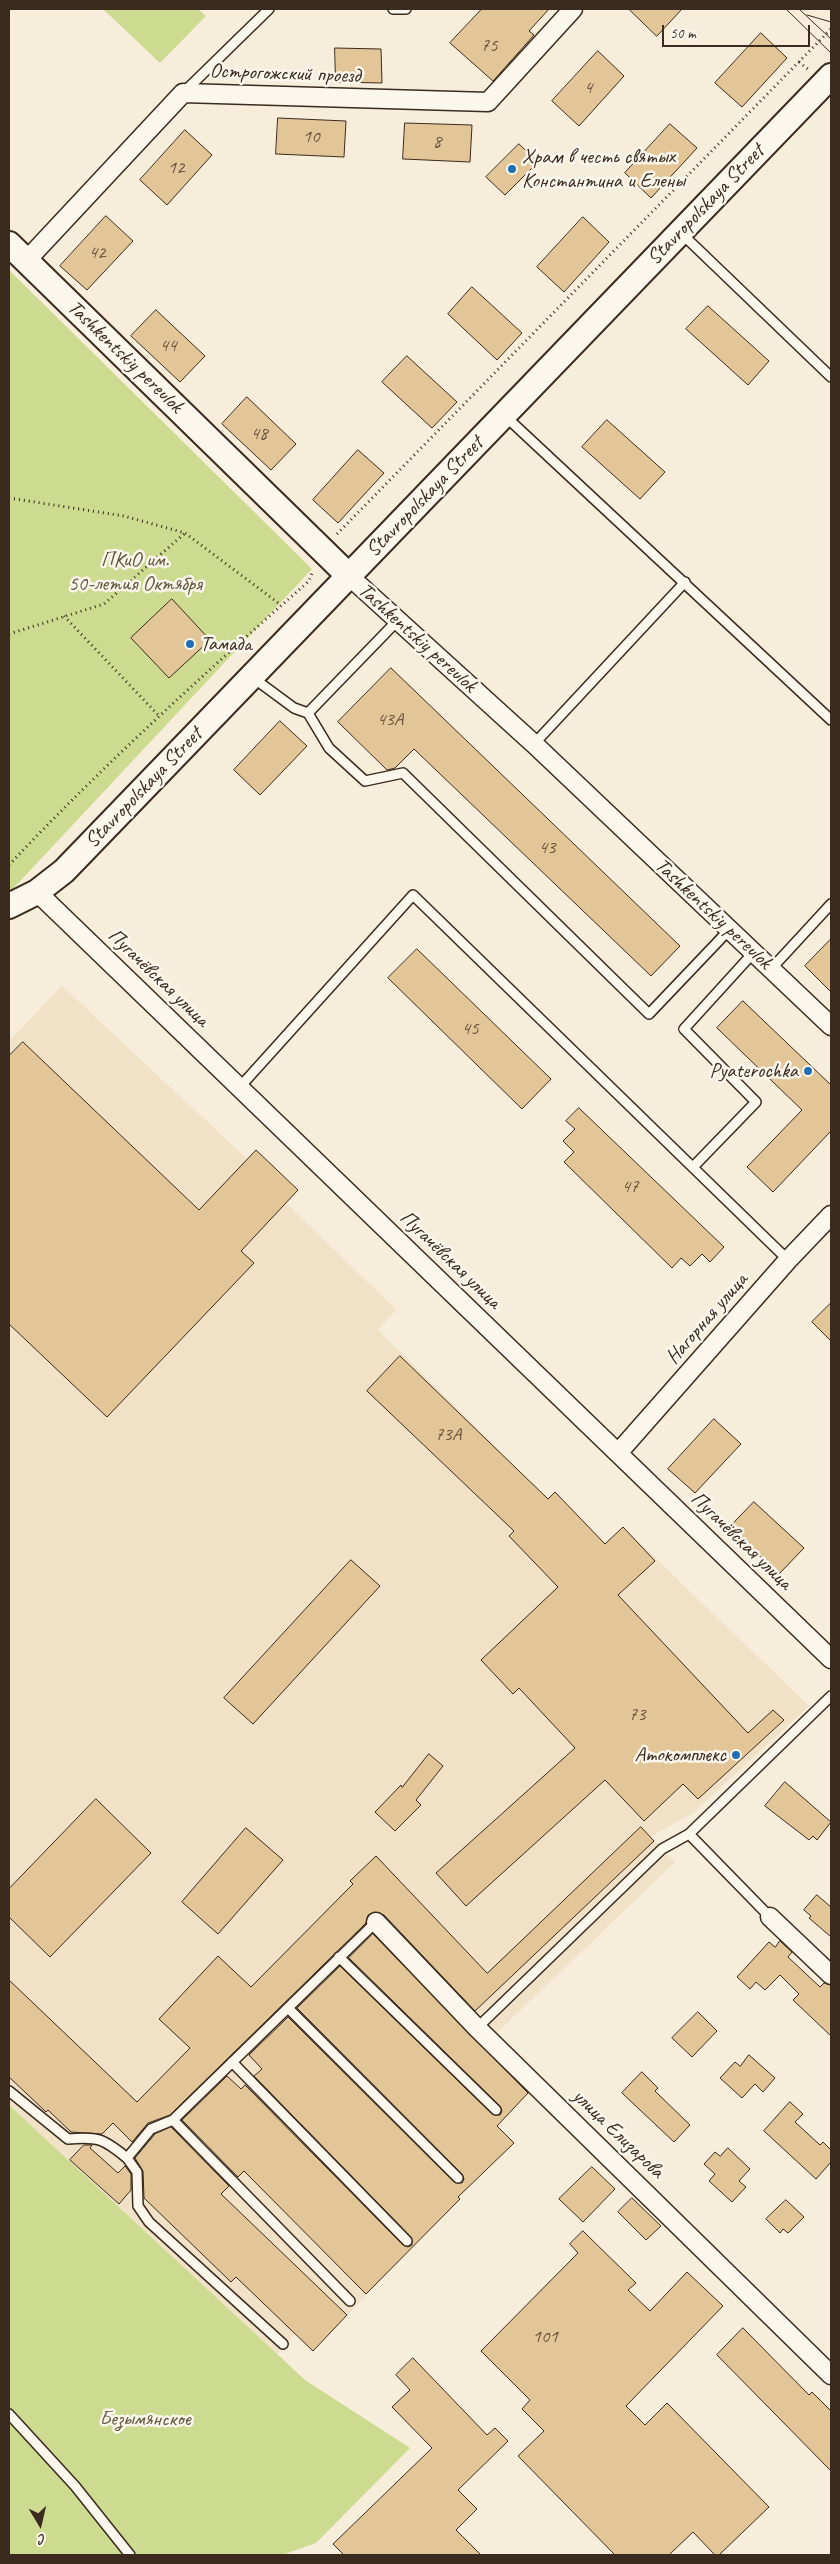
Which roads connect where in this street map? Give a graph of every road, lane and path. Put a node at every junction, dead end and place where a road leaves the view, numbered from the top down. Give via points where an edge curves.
1 (269, 9) edge
2 (393, 9) edge
3 (406, 9) edge
4 (573, 9) edge
5 (831, 29) edge
6 (831, 76) edge
7 (182, 93) junction
8 (680, 232) junction
9 (9, 244) edge
10 (26, 260) junction
11 (831, 377) edge
12 (504, 415) junction
13 (9, 498) edge
14 (185, 533) junction
15 (321, 550) junction
16 (349, 576) junction
17 (684, 582) junction
18 (281, 605) junction
19 (64, 616) junction
20 (399, 619) junction
21 (9, 634) edge
22 (252, 676) junction
23 (308, 713) junction
24 (160, 717) junction
25 (831, 720) edge
26 (534, 744) junction
27 (9, 865) edge
28 (37, 892) junction
29 (831, 904) edge
30 (9, 906) edge
31 (729, 930) junction
32 (754, 952) junction
33 (772, 968) junction
34 (831, 1026) edge
35 (239, 1088) junction
36 (693, 1167) junction
37 (831, 1215) edge
38 (788, 1260) junction
39 (618, 1453) junction
40 (831, 1659) edge
41 (831, 1696) edge
42 (689, 1834) junction
43 (770, 1917) joint
44 (376, 1922) joint
45 (339, 1957) junction
46 (831, 1975) edge
47 (288, 2008) junction
48 (478, 2028) junction
49 (232, 2062) junction
50 (9, 2091) edge
51 (496, 2110) dead end
52 (173, 2120) junction
53 (127, 2158) junction
54 (458, 2178) dead end
55 (407, 2242) dead end
56 (350, 2301) dead end
57 (283, 2344) dead end
58 (831, 2375) edge
59 (9, 2414) edge
60 (130, 2555) edge

1 - 7 lane
2 - 3 lane
4 - 7 street, Острогожский проезд via 488,102
5 - 15 path
6 - 8 street, Stavropolskaya Street
7 - 10 street, Острогожский проезд
8 - 11 lane
8 - 12 street, Stavropolskaya Street
9 - 10 street, Tashkentskiy pereulok
10 - 15 street, Tashkentskiy pereulok
12 - 16 street, Stavropolskaya Street
12 - 17 lane
13 - 14 path via 124,516
14 - 18 path
14 - 19 path via 104,604
15 - 16 street, Tashkentskiy pereulok
15 - 18 path via 309,582
16 - 20 street, Tashkentskiy pereulok
16 - 22 street, Stavropolskaya Street
17 - 25 lane
17 - 26 lane
18 - 24 path
19 - 21 path
19 - 24 path
20 - 23 lane
20 - 26 street, Tashkentskiy pereulok
22 - 23 lane via 294,708
22 - 28 street, Stavropolskaya Street via 64,871
23 - 31 lane via 329,748 365,781 403,773 649,1014
24 - 27 path
26 - 31 street, Tashkentskiy pereulok
28 - 30 street, Stavropolskaya Street
28 - 35 street, Пугачёвская улица
29 - 33 lane
31 - 32 street, Tashkentskiy pereulok
32 - 33 street, Tashkentskiy pereulok
32 - 36 lane via 684,1029 756,1102
33 - 34 street, Tashkentskiy pereulok
35 - 36 lane via 413,895
35 - 39 street, Пугачёвская улица
36 - 38 lane
37 - 38 street, Нагорная улица
38 - 39 street, Нагорная улица
39 - 40 street, Пугачёвская улица
41 - 42 lane
42 - 43 lane
42 - 48 lane via 662,1849
43 - 46 street
44 - 45 lane
44 - 48 street, улица Елизарова
45 - 47 lane
45 - 51 lane
47 - 49 lane
47 - 54 lane
48 - 58 street, улица Елизарова
49 - 52 lane
49 - 55 lane
50 - 53 lane via 68,2139 88,2137 108,2142
52 - 53 lane via 151,2129
52 - 56 lane
53 - 57 lane via 137,2172 138,2206 149,2222
59 - 60 lane via 75,2486

